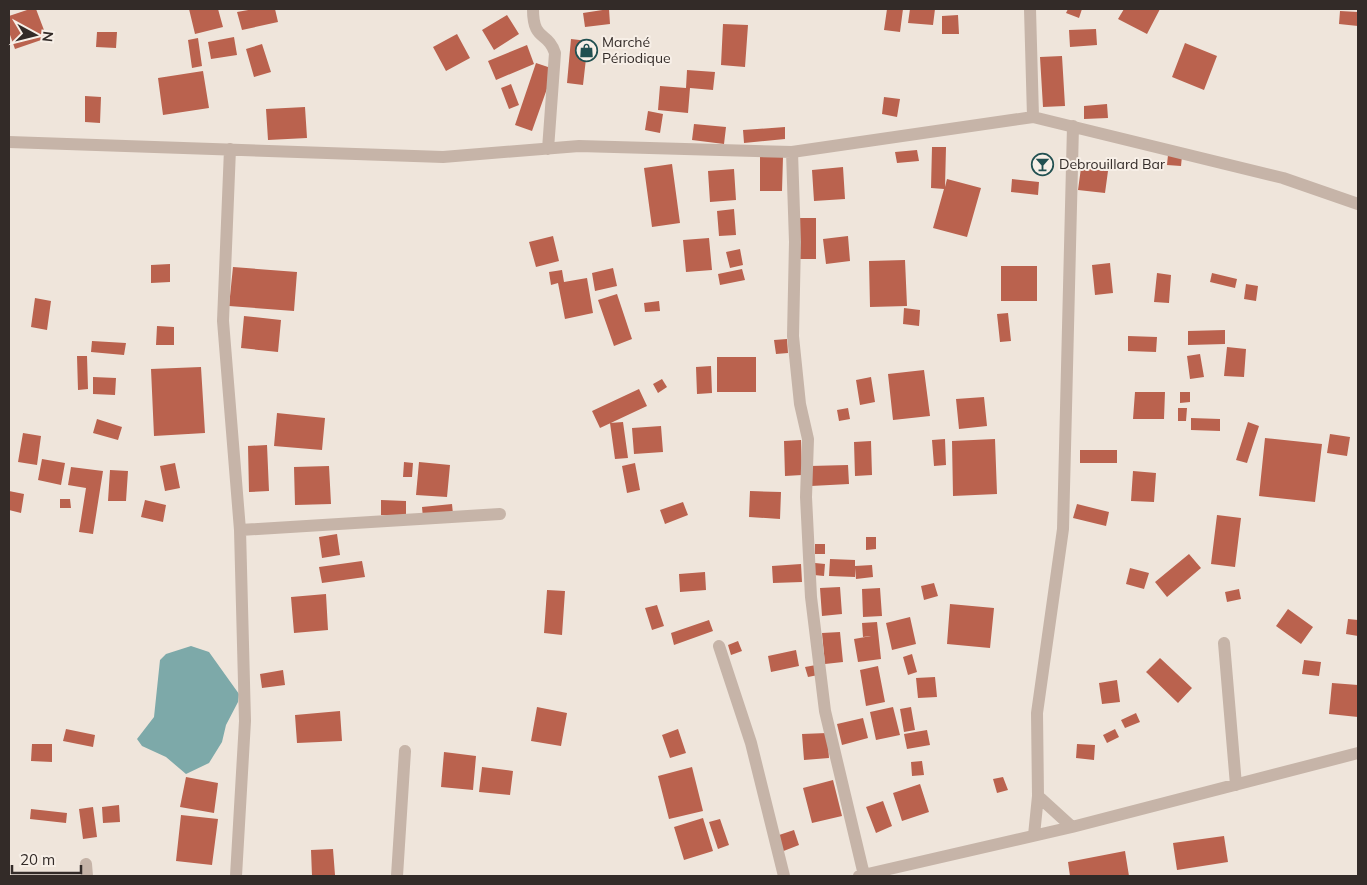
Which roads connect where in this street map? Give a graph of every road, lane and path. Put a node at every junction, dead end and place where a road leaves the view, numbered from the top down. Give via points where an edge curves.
1 (533, 9) edge
2 (1030, 9) edge
3 (1033, 117) junction
4 (1073, 126) junction
5 (9, 142) edge
6 (548, 149) junction
7 (230, 150) junction
8 (792, 152) junction
9 (1358, 204) edge
10 (500, 514) dead end
11 (240, 530) junction
12 (1224, 643) dead end
13 (720, 646) dead end
14 (404, 751) dead end
15 (1358, 753) edge
16 (1236, 784) junction
17 (1038, 796) junction
18 (1072, 827) junction
19 (1034, 835) junction
20 (236, 876) edge
21 (397, 876) edge
22 (784, 876) edge
23 (862, 876) edge

1 - 6 street via 533,24 553,46 555,53
2 - 3 street
3 - 4 street
3 - 8 street
4 - 9 street via 1283,178
4 - 17 street via 1063,529 1037,713
5 - 7 street
6 - 7 street via 443,157
6 - 8 street via 580,146
7 - 11 street via 223,322
8 - 23 street via 796,242 793,336 800,404 808,439 806,497 811,597 825,711
10 - 11 street
11 - 20 street via 245,721
12 - 16 street
13 - 22 street via 752,743
14 - 21 street
15 - 16 street
16 - 18 street
17 - 18 street
17 - 19 street
18 - 19 street
19 - 23 street

